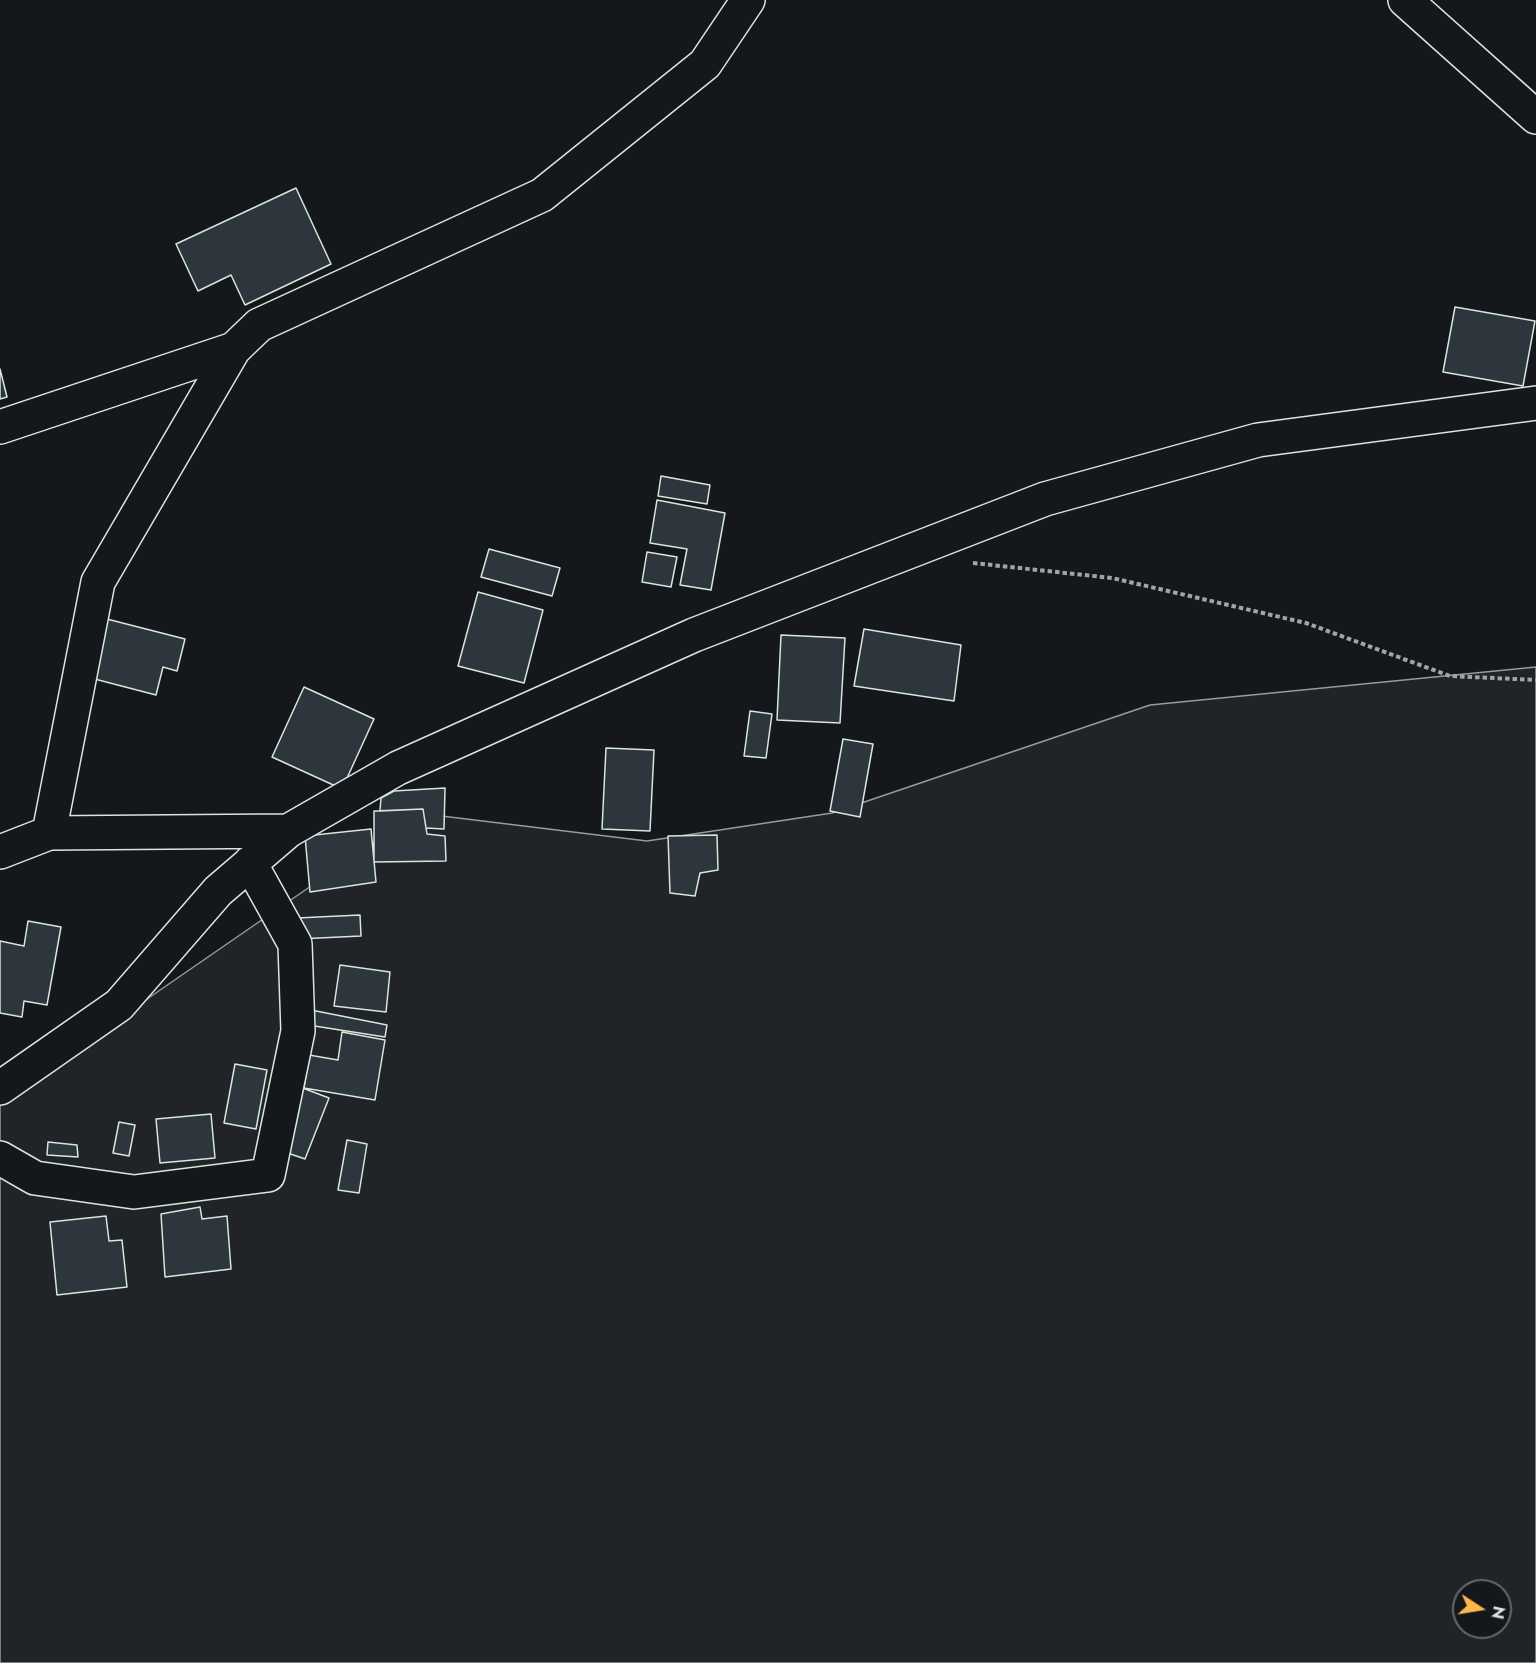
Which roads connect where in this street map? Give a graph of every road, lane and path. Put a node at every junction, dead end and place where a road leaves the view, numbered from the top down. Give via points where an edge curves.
1 (748, 0) edge
2 (1405, 0) edge
3 (1536, 117) edge
4 (234, 350) junction
5 (1536, 403) edge
6 (0, 427) edge
7 (971, 563) dead end
8 (1536, 680) edge
9 (288, 831) junction
10 (49, 833) junction
11 (0, 852) edge
12 (250, 863) junction
13 (0, 1088) edge
14 (0, 1158) edge

1 - 4 street via 705,64 542,195 259,325
2 - 3 street
4 - 6 street
4 - 10 street via 98,582
5 - 9 street via 1258,440 1045,499 694,635 398,768
7 - 8 path via 1113,578 1306,623 1450,676
9 - 10 street
9 - 12 street
10 - 11 street
12 - 13 street via 218,891 119,1005
12 - 14 street via 295,944 298,1031 267,1175 134,1192 35,1178

